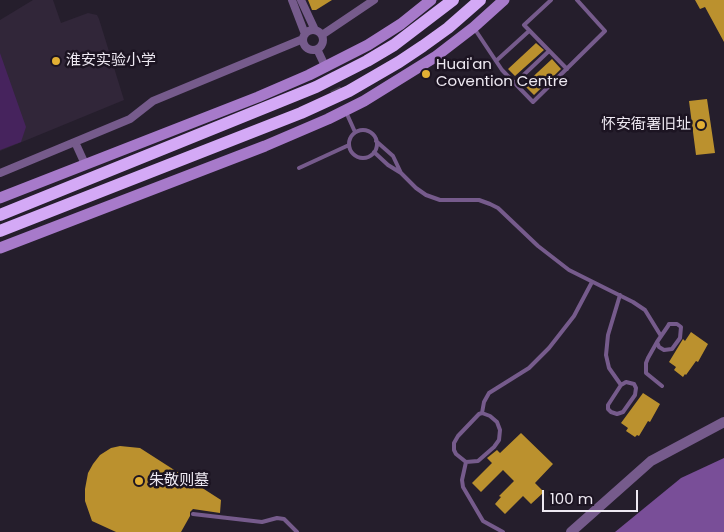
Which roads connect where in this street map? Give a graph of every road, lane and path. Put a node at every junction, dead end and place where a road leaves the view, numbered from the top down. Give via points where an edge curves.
1 (292, 0) edge
2 (301, 0) edge
3 (374, 0) edge
4 (431, 0) edge
5 (453, 0) edge
6 (480, 0) edge
7 (504, 0) edge
8 (551, 0) edge
9 (577, 0) edge
10 (473, 28) junction
11 (315, 30) junction
12 (529, 31) junction
13 (322, 35) junction
14 (304, 37) junction
15 (318, 49) junction
16 (549, 51) junction
17 (496, 62) junction
18 (567, 69) junction
19 (327, 71) junction
20 (515, 83) junction
21 (340, 99) tunnel mouth
22 (345, 110) junction
23 (355, 132) junction
24 (376, 140) junction
25 (75, 142) junction
26 (349, 145) junction
27 (374, 152) junction
28 (85, 164) junction
29 (298, 168) dead end
30 (401, 173) junction
31 (0, 174) edge
32 (0, 198) edge
33 (0, 214) edge
34 (0, 231) edge
35 (0, 248) edge
36 (592, 282) junction
37 (620, 295) junction
38 (661, 336) junction
39 (657, 342) junction
40 (621, 385) junction
41 (662, 386) dead end
42 (482, 413) junction
43 (724, 422) edge
44 (466, 462) junction
45 (193, 514) dead end
46 (297, 532) edge
47 (503, 532) edge
48 (571, 532) edge

1 - 14 street
2 - 11 street
3 - 13 street
4 - 19 main road via 387,34
5 - 33 highway via 394,44 316,87
6 - 34 highway via 423,46 349,91
7 - 10 main road
8 - 12 lane via 524,26
9 - 18 lane via 605,31
10 - 17 lane
10 - 22 main road via 435,57
11 - 13 street
11 - 14 street via 308,31
12 - 16 lane
12 - 17 lane
13 - 15 street via 323,42
14 - 15 street via 303,43 307,48
14 - 25 street via 153,101 130,119
15 - 19 street
16 - 18 lane
16 - 20 lane
17 - 20 lane
18 - 20 lane via 533,102
19 - 28 main road
21 - 22 main road
22 - 23 lane
22 - 35 main road via 265,146
23 - 24 lane via 368,131
23 - 26 lane
24 - 27 lane
24 - 30 lane via 393,156
25 - 28 street
25 - 31 street
26 - 27 lane via 359,157
26 - 29 lane
27 - 30 lane
28 - 32 main road
30 - 36 lane via 416,188 433,198 479,200 490,204 569,270
36 - 37 lane
36 - 42 lane via 574,316 550,348 529,368 489,393
37 - 38 lane via 648,312
37 - 40 lane via 608,335 606,355 609,368
38 - 39 lane
38 - 39 lane via 671,323 681,328 680,338 672,349 664,350
39 - 41 lane via 645,370
40 - 40 lane via 608,405 609,411 614,413 625,410 636,391 632,383
42 - 44 lane via 454,443 456,454
42 - 44 lane via 497,422 499,440 481,459
43 - 48 street via 650,461
44 - 47 lane via 463,487 480,518
45 - 46 lane via 262,522 276,518 284,520

